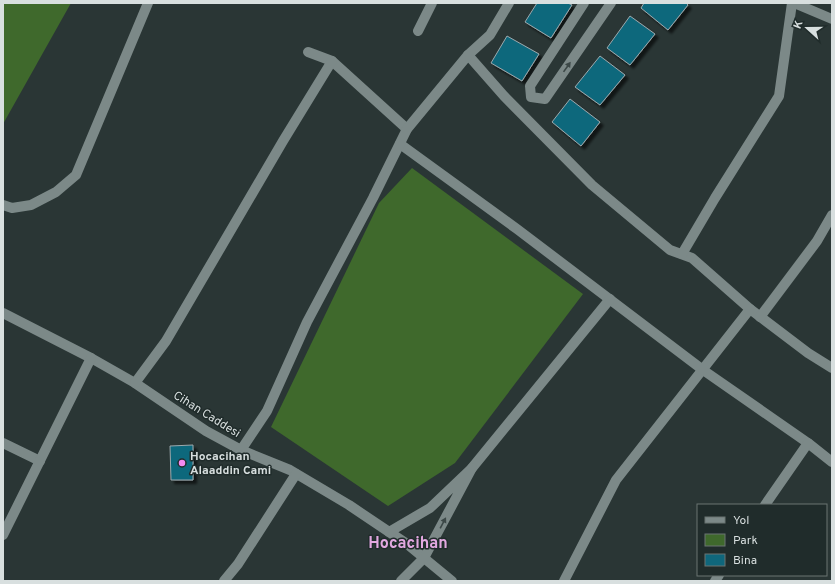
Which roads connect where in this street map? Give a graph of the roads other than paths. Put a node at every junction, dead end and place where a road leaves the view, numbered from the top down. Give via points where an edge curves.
1 (148, 3) edge
2 (432, 3) edge
3 (509, 3) edge
4 (584, 3) edge
5 (611, 3) edge
6 (793, 3) edge
7 (832, 19) edge
8 (418, 31) dead end
9 (308, 52) dead end
10 (468, 55) junction
11 (332, 61) junction
12 (531, 98) junction
13 (520, 112) junction
14 (408, 129) junction
15 (400, 144) junction
16 (3, 205) edge
17 (832, 215) edge
18 (682, 254) junction
19 (610, 299) junction
20 (750, 309) junction
21 (3, 313) edge
22 (760, 317) junction
23 (91, 358) junction
24 (832, 368) edge
25 (703, 370) junction
26 (135, 382) junction
27 (3, 443) edge
28 (808, 443) junction
29 (241, 450) junction
30 (40, 461) junction
31 (832, 462) edge
32 (472, 468) junction
33 (296, 474) junction
34 (767, 504) edge
35 (389, 532) junction
36 (3, 535) edge
37 (424, 558) junction
38 (224, 581) edge
39 (401, 581) edge
40 (452, 581) edge
41 (564, 581) edge

1 - 16 street via 76,175 56,192 31,205 12,208
2 - 8 street
3 - 10 street via 490,35
4 - 12 street via 530,86
12 -> 5 street via 545,99
6 - 7 street
6 - 18 street via 779,96
9 - 11 street
10 - 13 street
10 - 14 street
11 - 14 street
11 - 26 street via 166,341
12 - 13 street
13 - 18 street via 592,185 670,250
14 - 15 street
15 - 19 street
15 - 29 street via 308,322 267,411
17 - 22 street via 817,241
18 - 20 street via 692,258
19 - 25 street
19 - 32 street
20 - 22 street
20 - 25 street
21 - 23 street, Cihan Caddesi
22 - 24 street
23 - 26 street, Cihan Caddesi
23 - 30 street
25 - 28 street
25 - 41 street via 616,480
26 - 29 street, Cihan Caddesi via 206,431
27 - 30 street
28 - 31 street
28 - 34 street
29 - 33 street, Cihan Caddesi
30 - 36 street
32 - 35 street via 430,508
37 -> 32 street
33 - 35 street, Cihan Caddesi
33 - 38 street via 238,564
35 - 37 street, Cihan Caddesi
37 - 39 street
37 - 40 street, Cihan Caddesi

